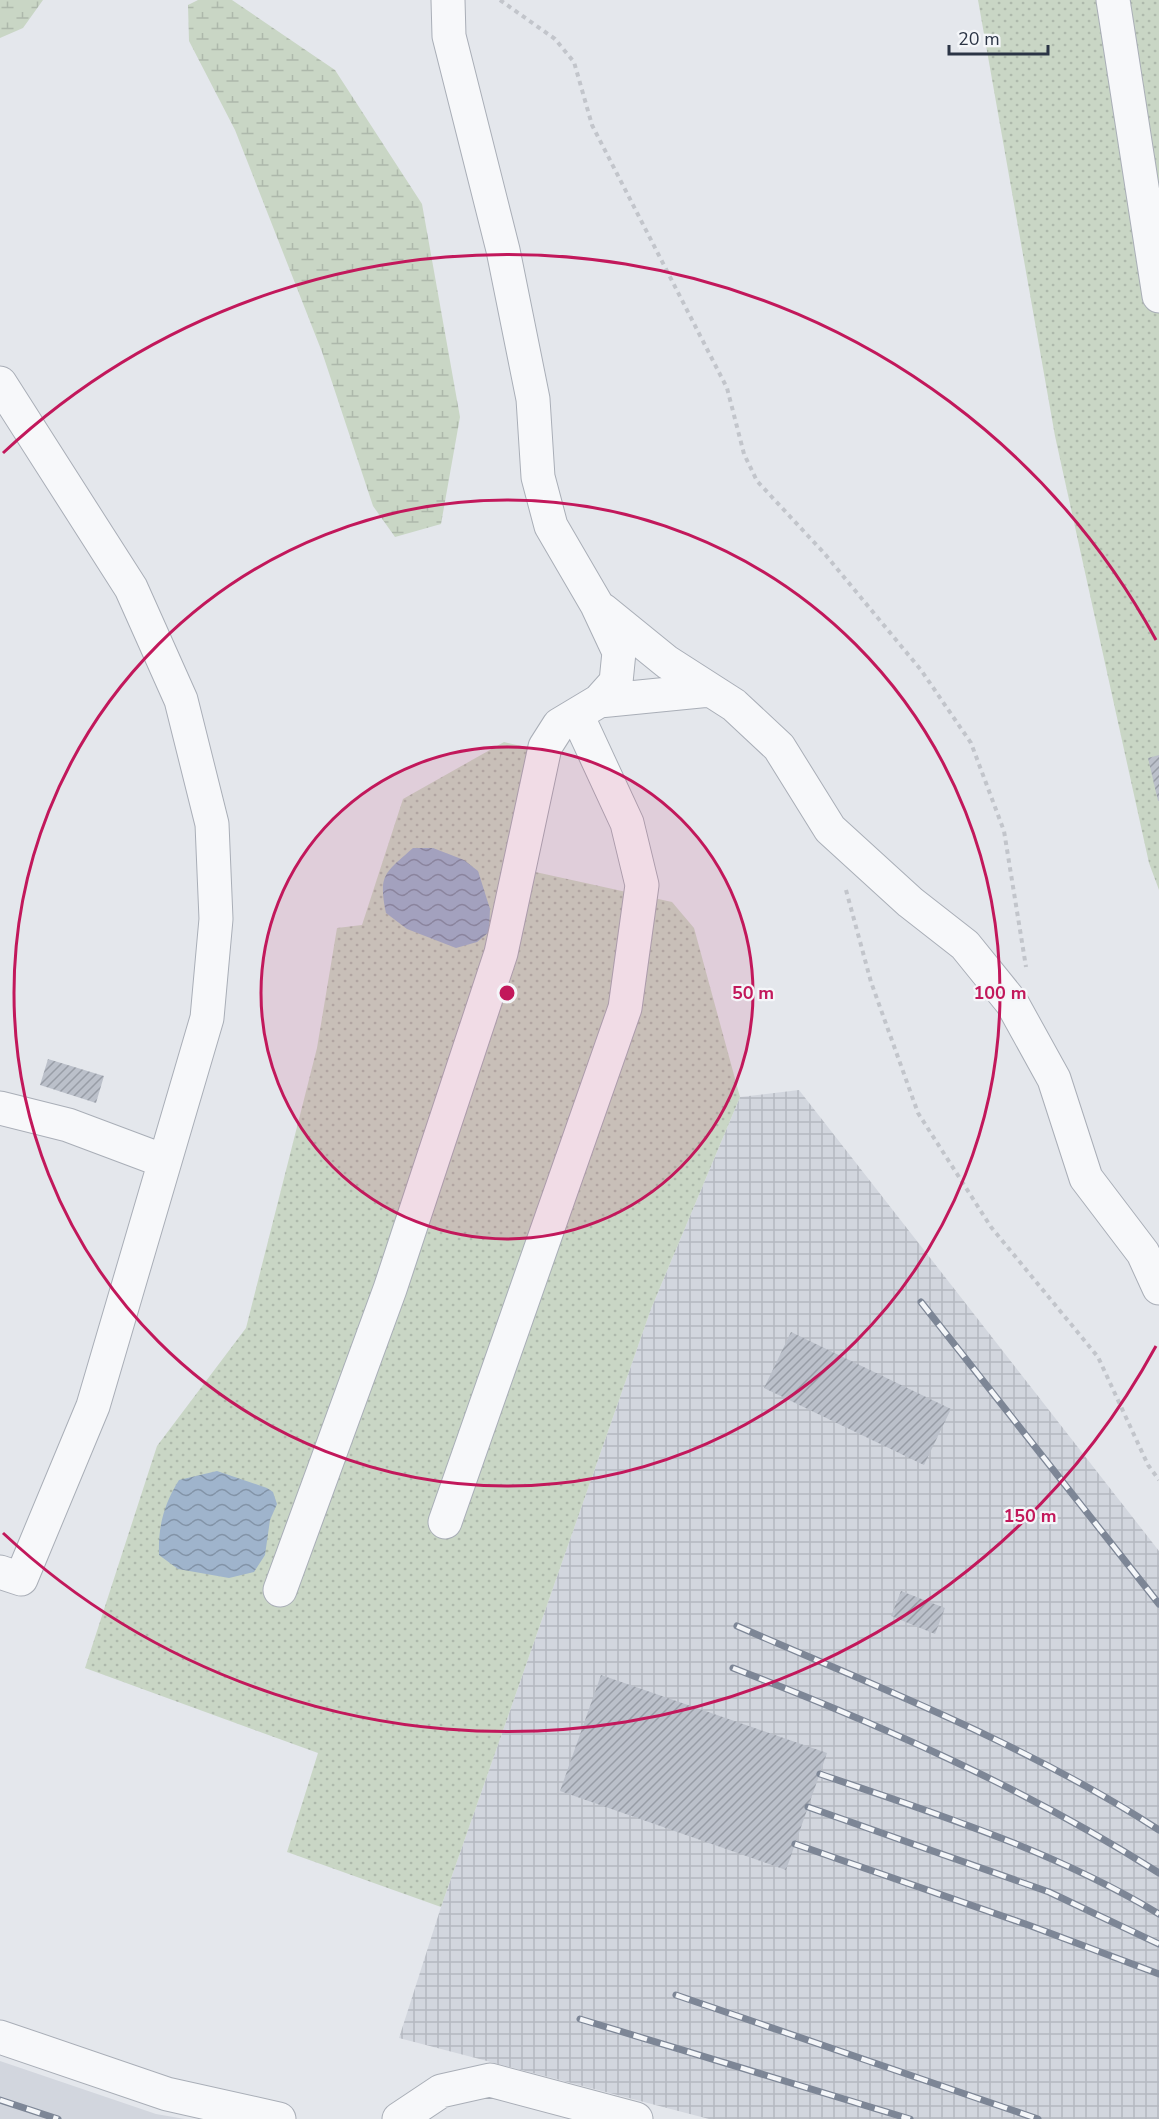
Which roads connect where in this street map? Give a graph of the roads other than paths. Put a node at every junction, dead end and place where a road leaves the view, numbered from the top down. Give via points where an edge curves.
1 (448, 0) edge
2 (1113, 0) edge
3 (1159, 296) edge
4 (0, 383) edge
5 (597, 605) junction
6 (710, 690) junction
7 (588, 708) junction
8 (0, 1108) edge
9 (164, 1161) junction
10 (1159, 1288) edge
11 (445, 1522) dead end
12 (0, 1572) edge
13 (280, 1590) dead end
14 (0, 2037) edge
15 (279, 2119) edge
16 (399, 2119) edge
17 (636, 2119) edge

1 - 5 street via 449,36 503,250 533,399 538,477 551,526
2 - 3 street
4 - 9 street via 131,588 181,700 212,824 216,919 207,1018
5 - 6 street via 667,662
5 - 7 street via 619,652 616,682
6 - 7 street
6 - 10 street via 734,705 779,747 830,829 910,902 965,945 1012,1003 1054,1079 1086,1178 1143,1252
7 - 11 street via 627,823 642,885 625,1008
7 - 13 street via 559,725 545,747 501,953 390,1289
8 - 9 street via 68,1125
9 - 12 street via 93,1406 21,1579
14 - 15 street via 167,2094
16 - 17 street via 441,2091 490,2080

